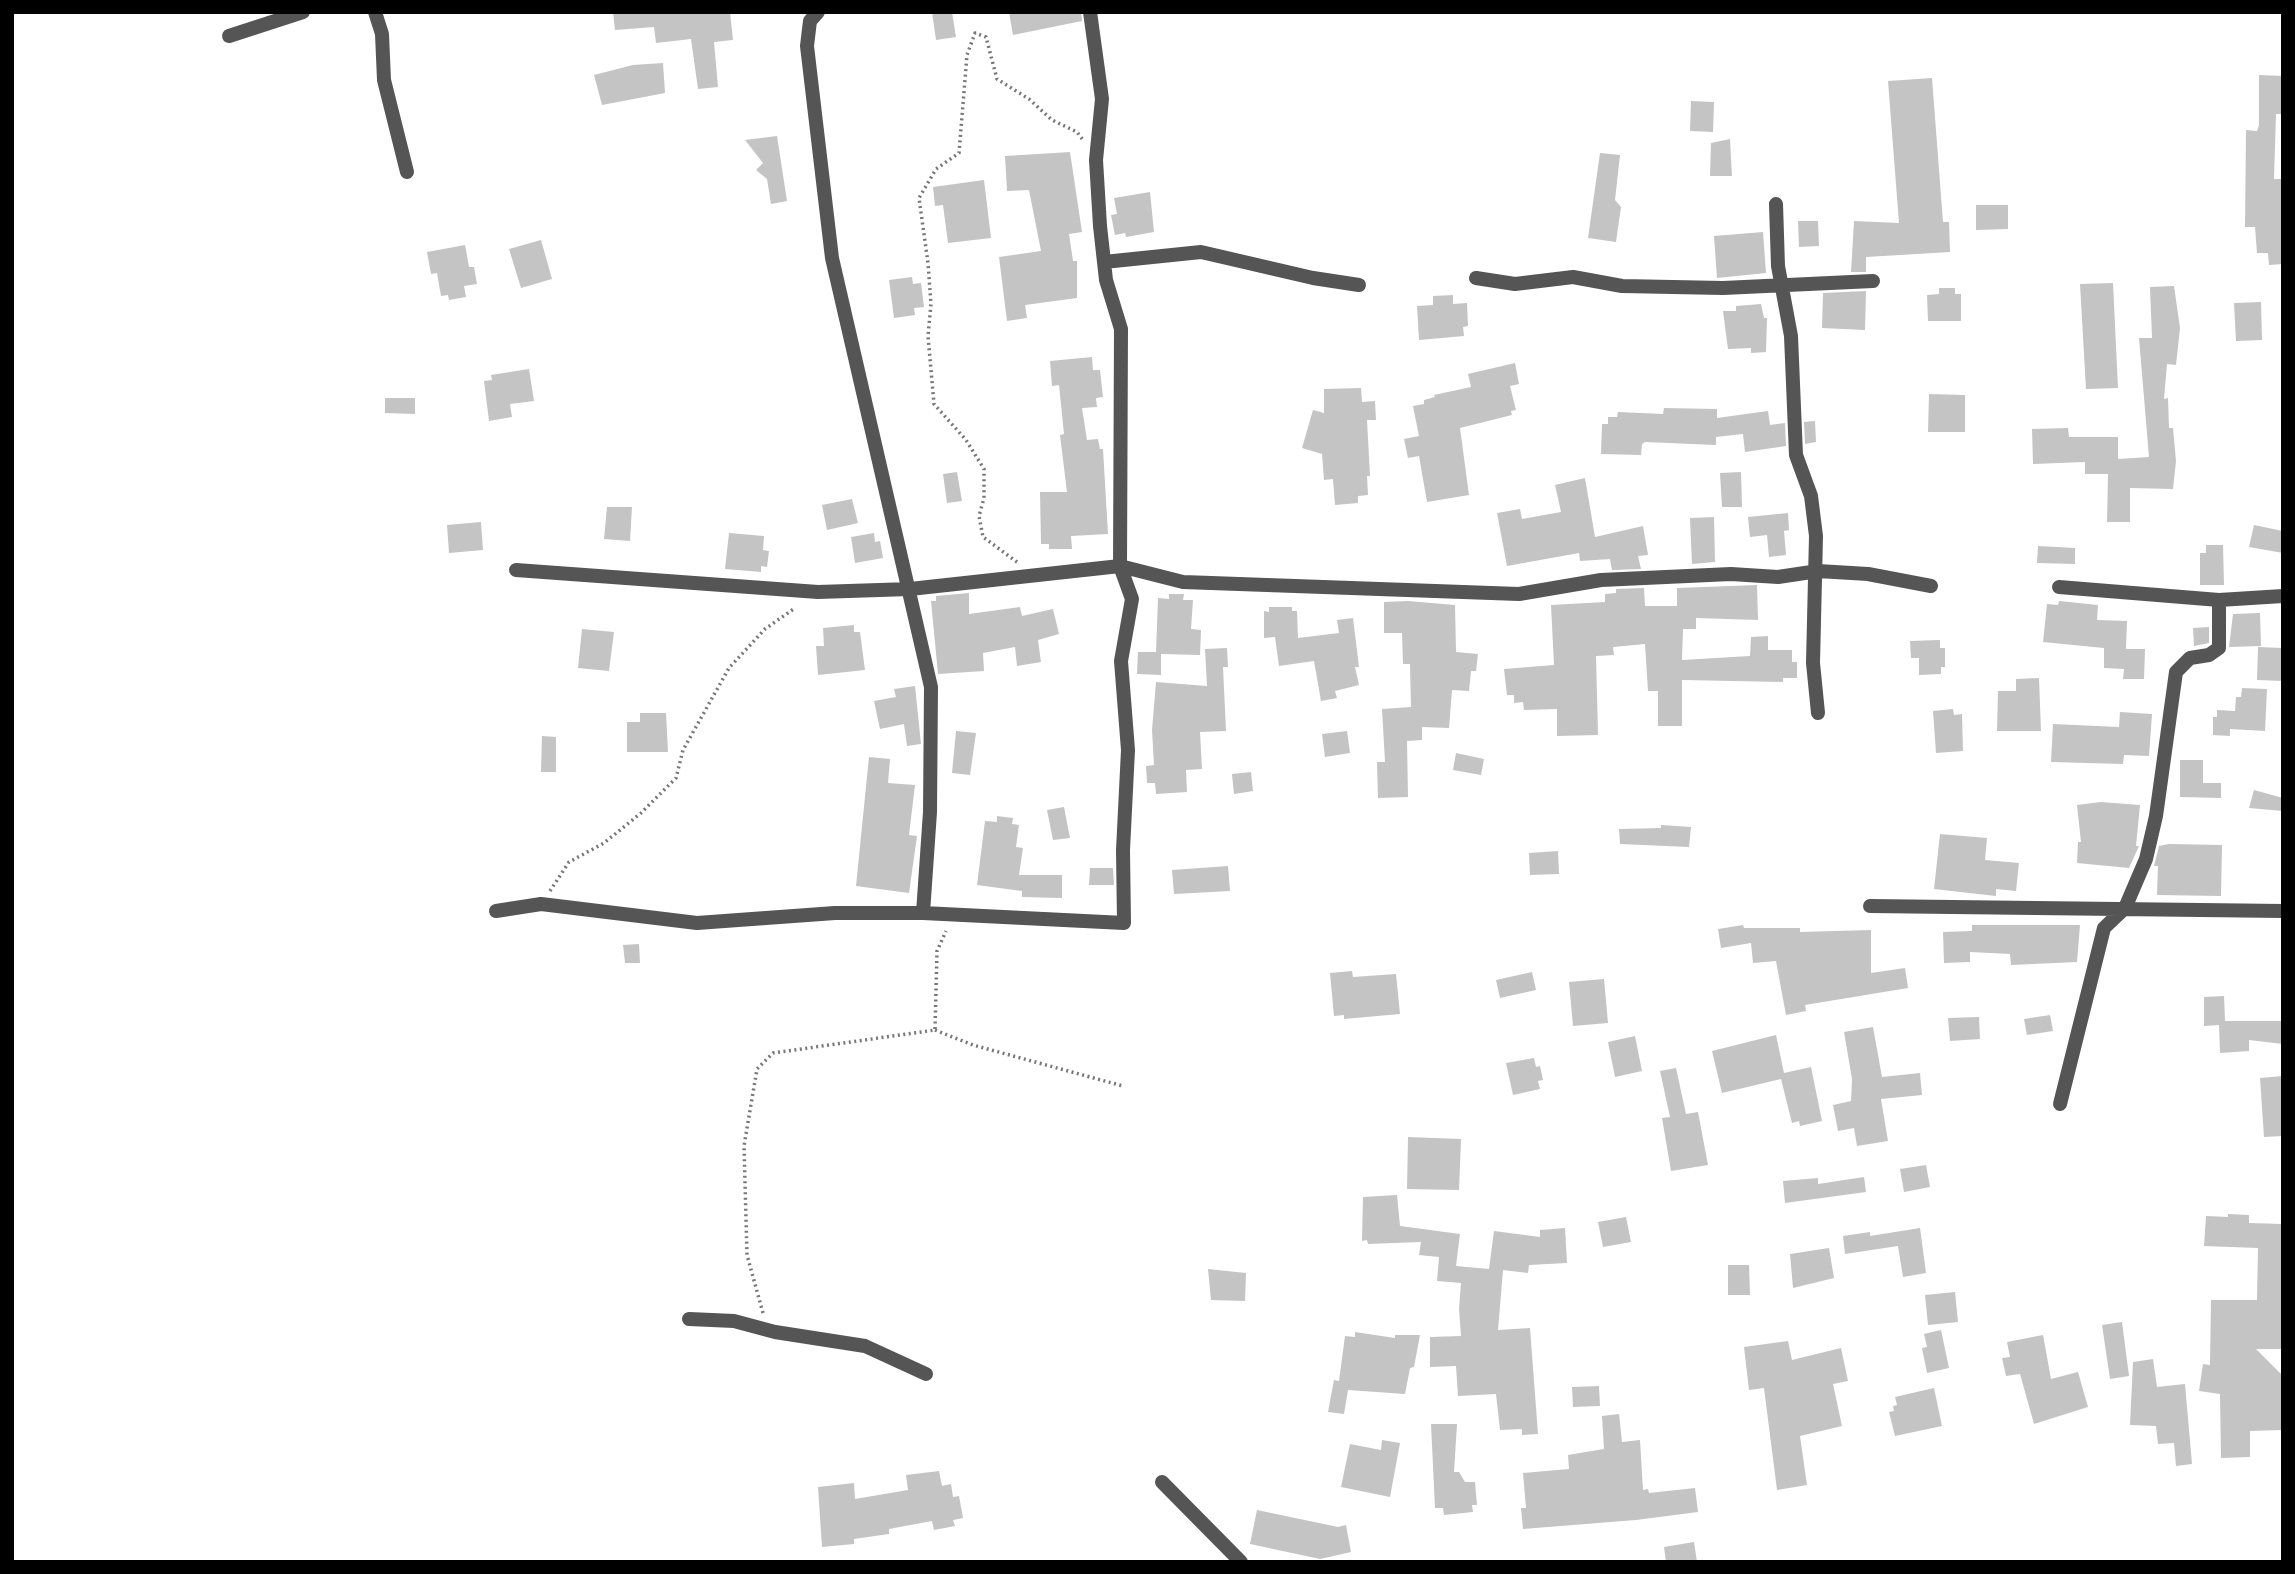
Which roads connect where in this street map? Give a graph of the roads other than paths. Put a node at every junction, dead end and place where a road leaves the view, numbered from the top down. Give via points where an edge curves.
1 (303, 12) edge
2 (375, 12) edge
3 (1090, 12) edge
4 (811, 15) edge
5 (229, 36) dead end
6 (407, 172) dead end
7 (1776, 204) dead end
8 (1104, 262) junction
9 (1476, 278) dead end
10 (1873, 281) dead end
11 (1781, 284) junction
12 (1359, 285) dead end
13 (1120, 566) junction
14 (516, 570) dead end
15 (1818, 571) junction
16 (1931, 586) dead end
17 (2059, 587) dead end
18 (910, 589) junction
19 (2283, 596) edge
20 (2219, 600) junction
21 (1818, 713) dead end
22 (1870, 906) dead end
23 (2124, 908) junction
24 (496, 911) dead end
25 (2283, 911) edge
26 (923, 913) junction
27 (2060, 1104) dead end
28 (689, 1319) dead end
29 (926, 1374) dead end
30 (1162, 1482) dead end
31 (1241, 1562) edge

1 - 5 street
2 - 6 street via 383,34 384,80
3 - 8 street via 1102,99 1096,160
4 - 18 street via 807,46 832,258
7 - 11 street
8 - 12 street via 1201,251
8 - 13 street via 1121,329
9 - 11 street via 1516,284 1573,277 1622,286 1712,288
10 - 11 street
11 - 15 street via 1791,336 1796,455 1811,496
13 - 15 street via 1184,582 1519,594 1628,578 1778,577
13 - 18 street
13 - 26 street via 1132,599 1121,662 1128,750 1125,923
14 - 18 street via 817,592
15 - 16 street via 1868,574
15 - 21 street via 1813,663
17 - 20 street
18 - 26 street via 931,687
19 - 20 street
20 - 23 street via 2219,648 2209,655 2190,657 2176,672 2156,816 2146,859
22 - 23 street
23 - 25 street
23 - 27 street via 2104,928
24 - 26 street via 541,904 697,923
28 - 29 street via 734,1321 865,1346
30 - 31 street

